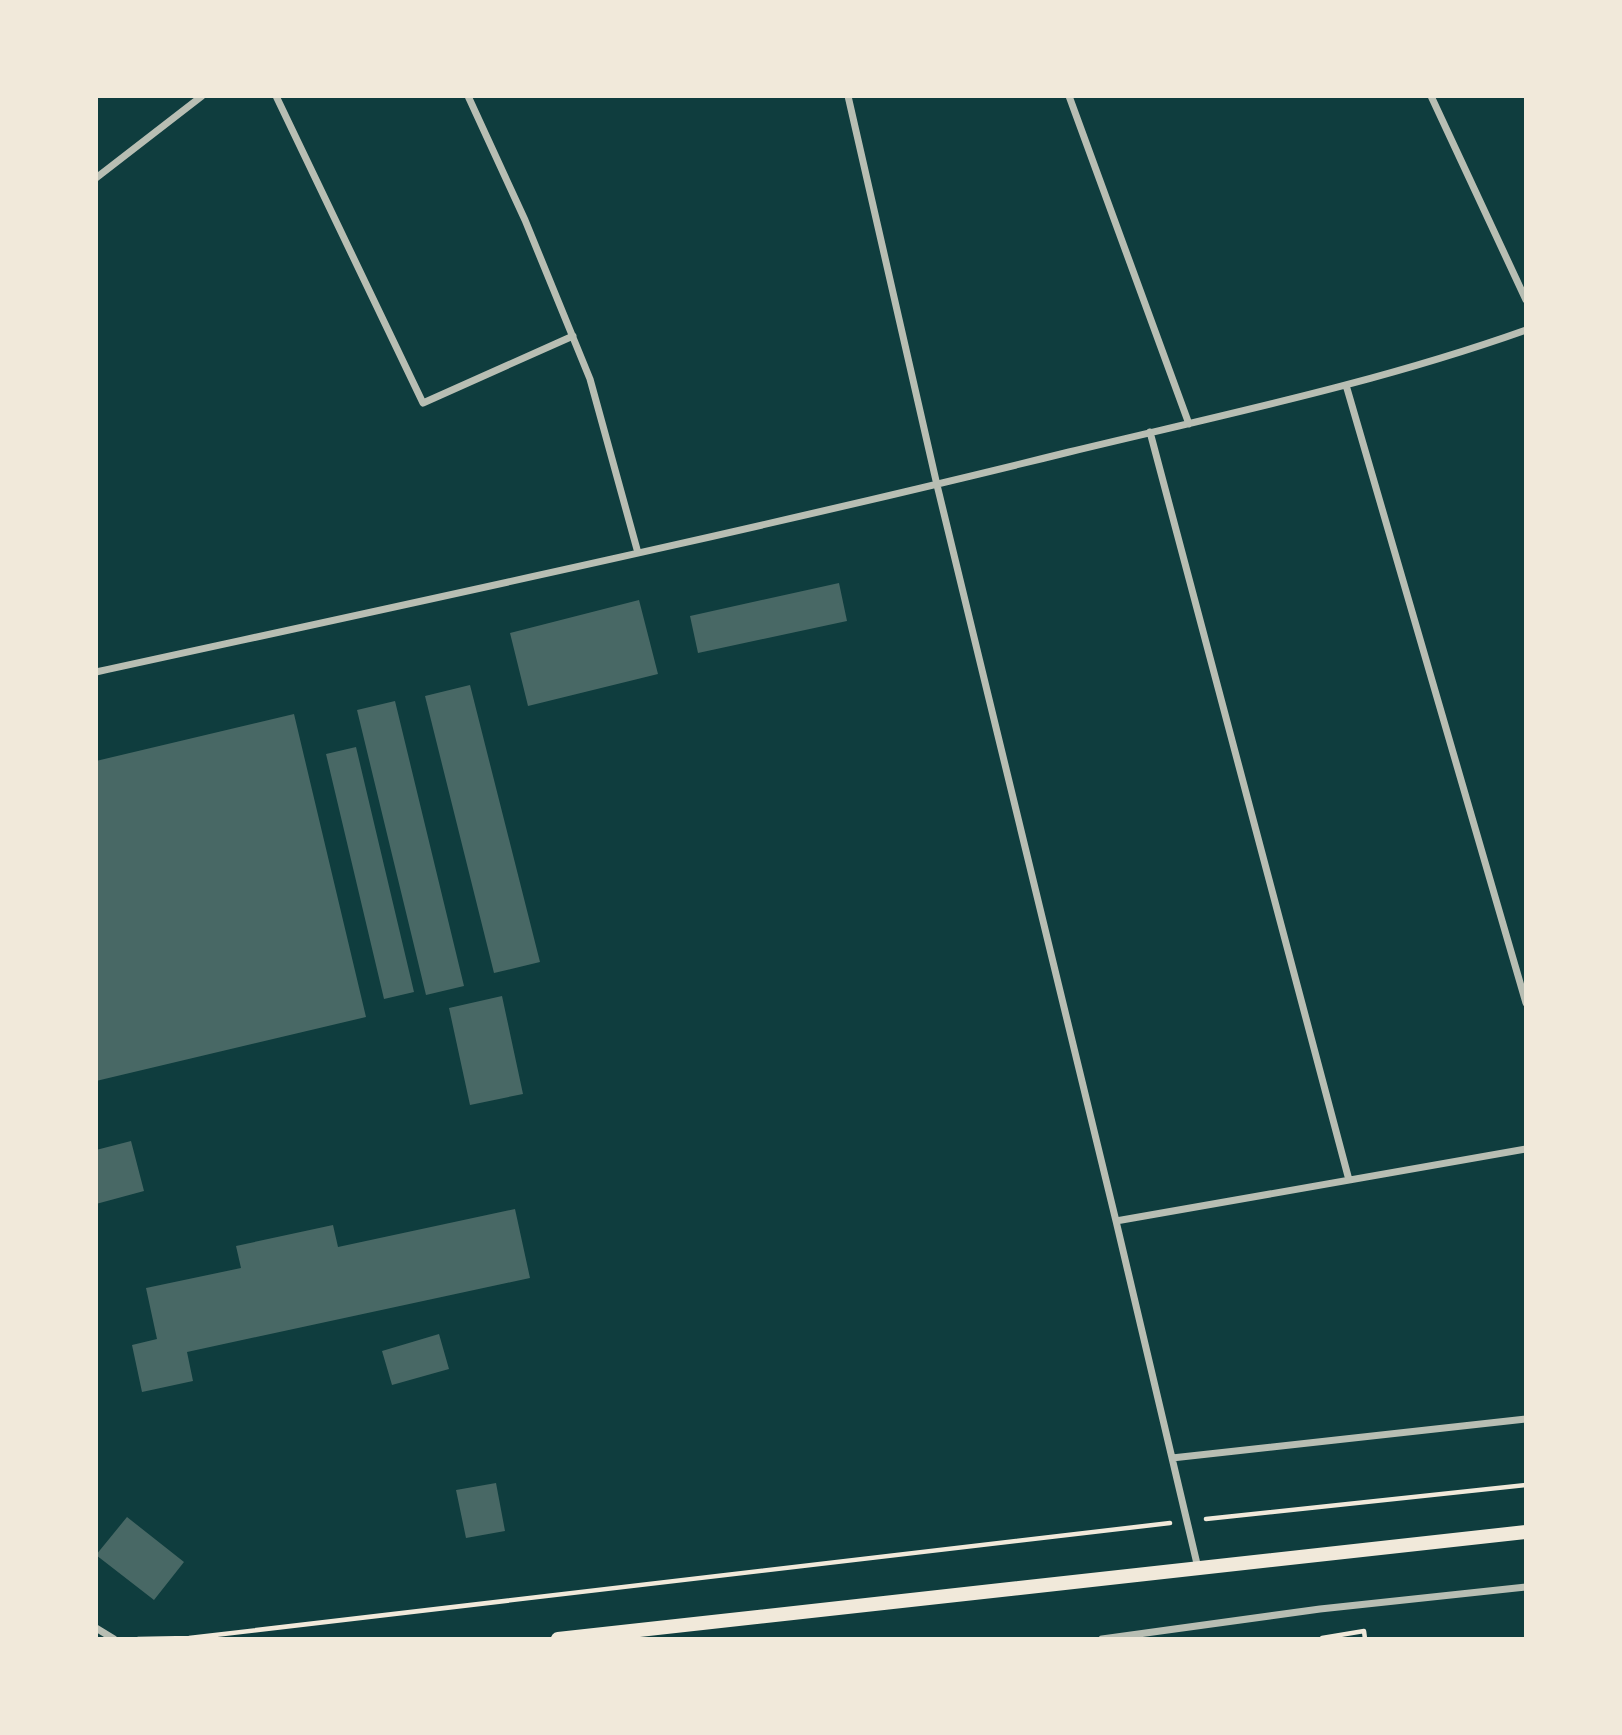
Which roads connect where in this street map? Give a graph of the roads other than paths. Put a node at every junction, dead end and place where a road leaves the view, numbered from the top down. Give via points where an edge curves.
1 (202, 96) edge
2 (276, 96) edge
3 (468, 96) edge
4 (848, 96) edge
5 (1069, 96) edge
6 (1431, 96) edge
7 (96, 178) edge
8 (1526, 300) edge
9 (1526, 330) edge
10 (573, 336) junction
11 (1346, 384) junction
12 (1189, 424) junction
13 (1150, 432) junction
14 (937, 485) junction
15 (638, 552) junction
16 (96, 672) edge
17 (1526, 1003) edge
18 (1526, 1149) edge
19 (1349, 1180) junction
20 (1116, 1221) junction
21 (1526, 1419) edge
22 (1172, 1458) junction
23 (1526, 1532) edge
24 (1198, 1568) junction
25 (1526, 1587) edge
26 (96, 1628) edge
27 (114, 1639) edge
28 (558, 1639) edge
29 (1101, 1639) edge

1 - 7 street
2 - 10 street via 423,403
3 - 10 street
4 - 14 street
5 - 12 street
6 - 8 street
9 - 11 street
10 - 15 street via 590,379
11 - 12 street
11 - 17 street
12 - 13 street
13 - 14 street
13 - 19 street
14 - 15 street
14 - 20 street
15 - 16 street
18 - 19 street
19 - 20 street
20 - 22 street
21 - 22 street
22 - 24 street
23 - 24 main road
24 - 28 main road
25 - 29 street
26 - 27 street

